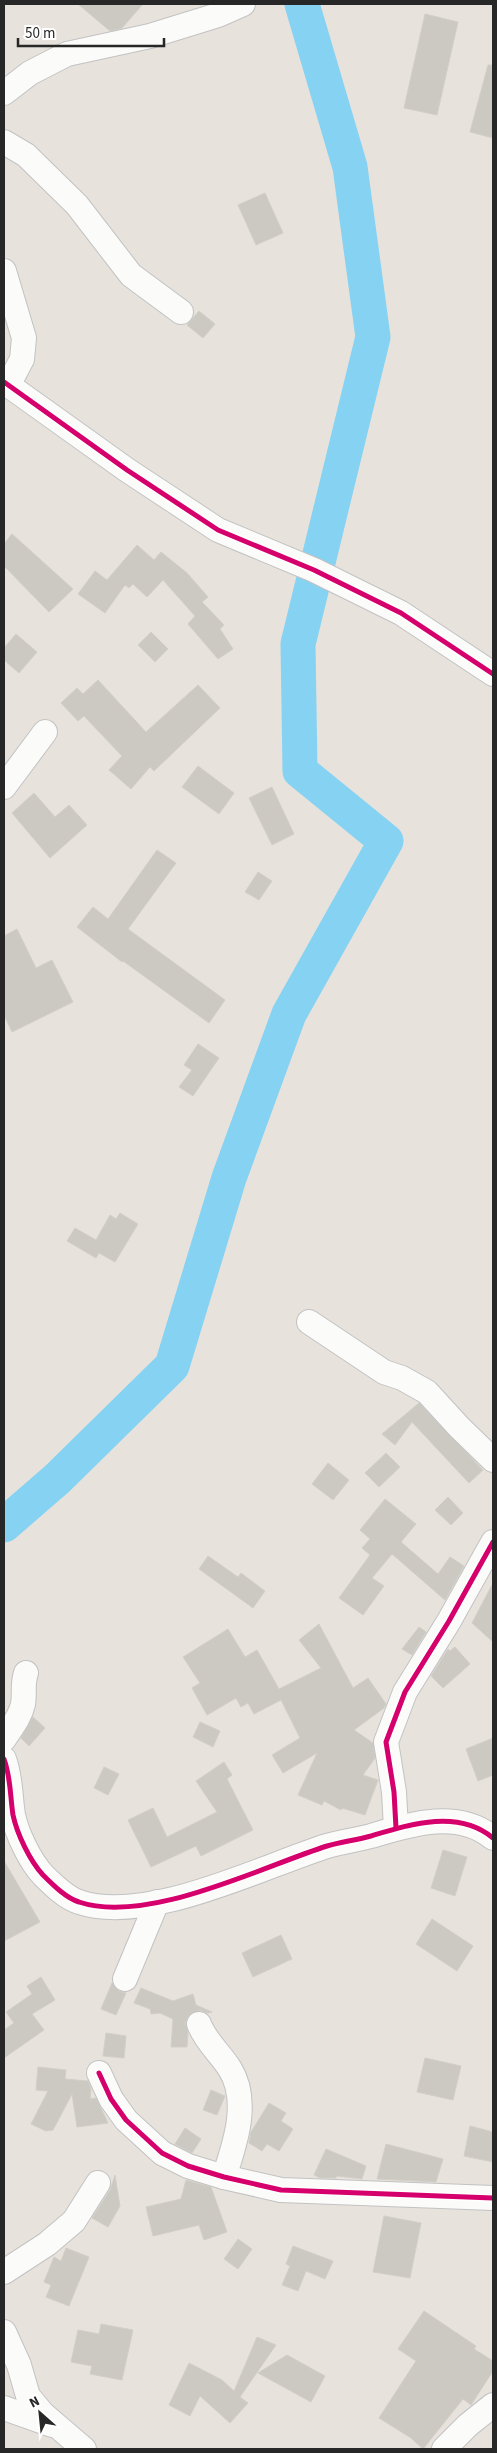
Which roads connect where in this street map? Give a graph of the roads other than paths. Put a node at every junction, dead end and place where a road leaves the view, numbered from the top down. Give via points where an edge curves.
1 (243, 4) edge
2 (4, 93) edge
3 (4, 142) edge
4 (4, 271) edge
5 (181, 312) dead end
6 (6, 383) edge
7 (493, 674) edge
8 (45, 732) dead end
9 (4, 788) edge
10 (309, 1322) dead end
11 (493, 1460) edge
12 (493, 1542) edge
13 (26, 1673) dead end
14 (4, 1739) edge
15 (4, 1759) edge
16 (396, 1828) junction
17 (493, 1838) edge
18 (157, 1902) junction
19 (125, 1979) dead end
20 (199, 2024) dead end
21 (99, 2073) dead end
22 (224, 2178) junction
23 (98, 2183) dead end
24 (493, 2198) edge
25 (4, 2272) edge
26 (4, 2332) edge
27 (493, 2405) edge
28 (4, 2408) edge
29 (56, 2426) junction
30 (84, 2449) edge
31 (444, 2449) edge

1 - 2 street via 150,36 67,54 30,73
3 - 5 street via 26,155 77,205 131,275
4 - 6 street via 24,338 22,359
6 - 7 street via 127,470 218,530 314,570 400,613
8 - 9 street
10 - 11 street via 384,1372 427,1392
12 - 16 street via 405,1692 386,1742
13 - 14 street via 22,1710
15 - 18 street via 18,1831 42,1874 61,1892 78,1902 100,1907
16 - 17 street via 428,1821 456,1822 482,1829
16 - 18 street via 327,1846 240,1878
18 - 19 street
20 - 22 street via 209,2044 237,2082 240,2093 236,2131
21 - 22 street via 119,2110 138,2133 156,2148 188,2166
22 - 24 street via 281,2190
23 - 25 street via 74,2221 47,2244
26 - 29 street via 28,2396
27 - 31 street
28 - 29 street
29 - 30 street

